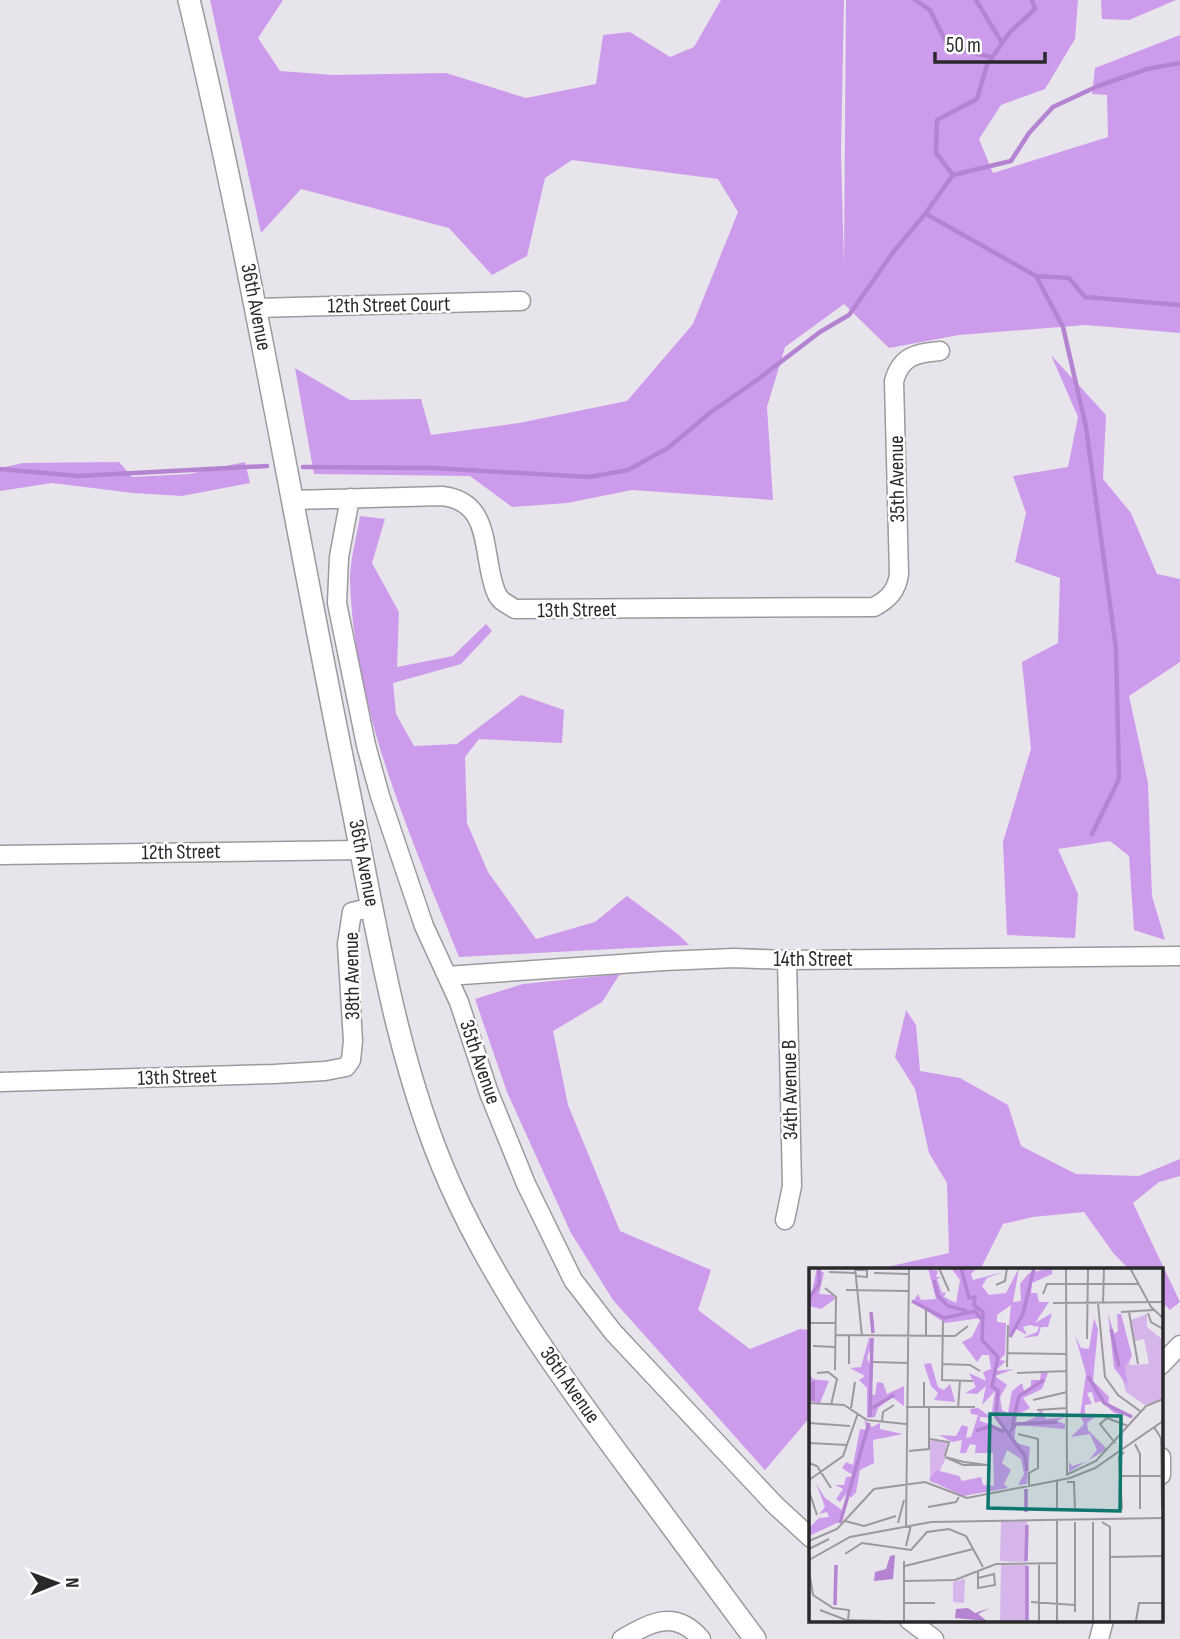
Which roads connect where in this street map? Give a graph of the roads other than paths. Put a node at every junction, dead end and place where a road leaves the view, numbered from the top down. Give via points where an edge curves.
1 (189, 0) edge
2 (521, 301) dead end
3 (256, 308) junction
4 (940, 351) dead end
5 (350, 498) junction
6 (293, 500) junction
7 (890, 596) joint
8 (361, 850) junction
9 (0, 855) edge
10 (373, 907) junction
11 (1180, 956) edge
12 (788, 960) junction
13 (447, 976) junction
14 (351, 1060) joint
15 (0, 1082) edge
16 (785, 1220) dead end
17 (1180, 1345) edge
18 (1162, 1364) edge
19 (809, 1536) edge
20 (912, 1622) edge
21 (1103, 1622) edge
22 (622, 1639) edge
23 (701, 1639) edge
24 (755, 1639) edge
25 (934, 1639) edge
26 (1099, 1639) edge

1 - 3 street, 36th Avenue
2 - 3 street, 12th Street Court
3 - 6 street, 36th Avenue
4 - 7 street, 35th Avenue via 902,361 894,381 899,574
5 - 6 street, 13th Street
5 - 7 street, 13th Street via 457,498 474,510 494,588 499,599 514,609 863,608 874,607
5 - 13 street, 35th Avenue via 336,581 340,624 380,796 424,926
6 - 8 street, 36th Avenue
8 - 9 street, 12th Street
8 - 10 street, 36th Avenue
10 - 14 street, 38th Avenue via 352,912 349,929
10 - 24 street, 36th Avenue via 396,1014 432,1139 492,1267 600,1429
11 - 12 street, 14th Street
12 - 13 street, 14th Street via 685,960
12 - 16 street, 34th Avenue B via 792,1186
13 - 19 street, 35th Avenue via 526,1184 573,1280 613,1332
14 - 15 street, 13th Street via 346,1067 324,1071
17 - 18 street
20 - 25 street
21 - 26 street
22 - 23 street via 666,1620 686,1625

